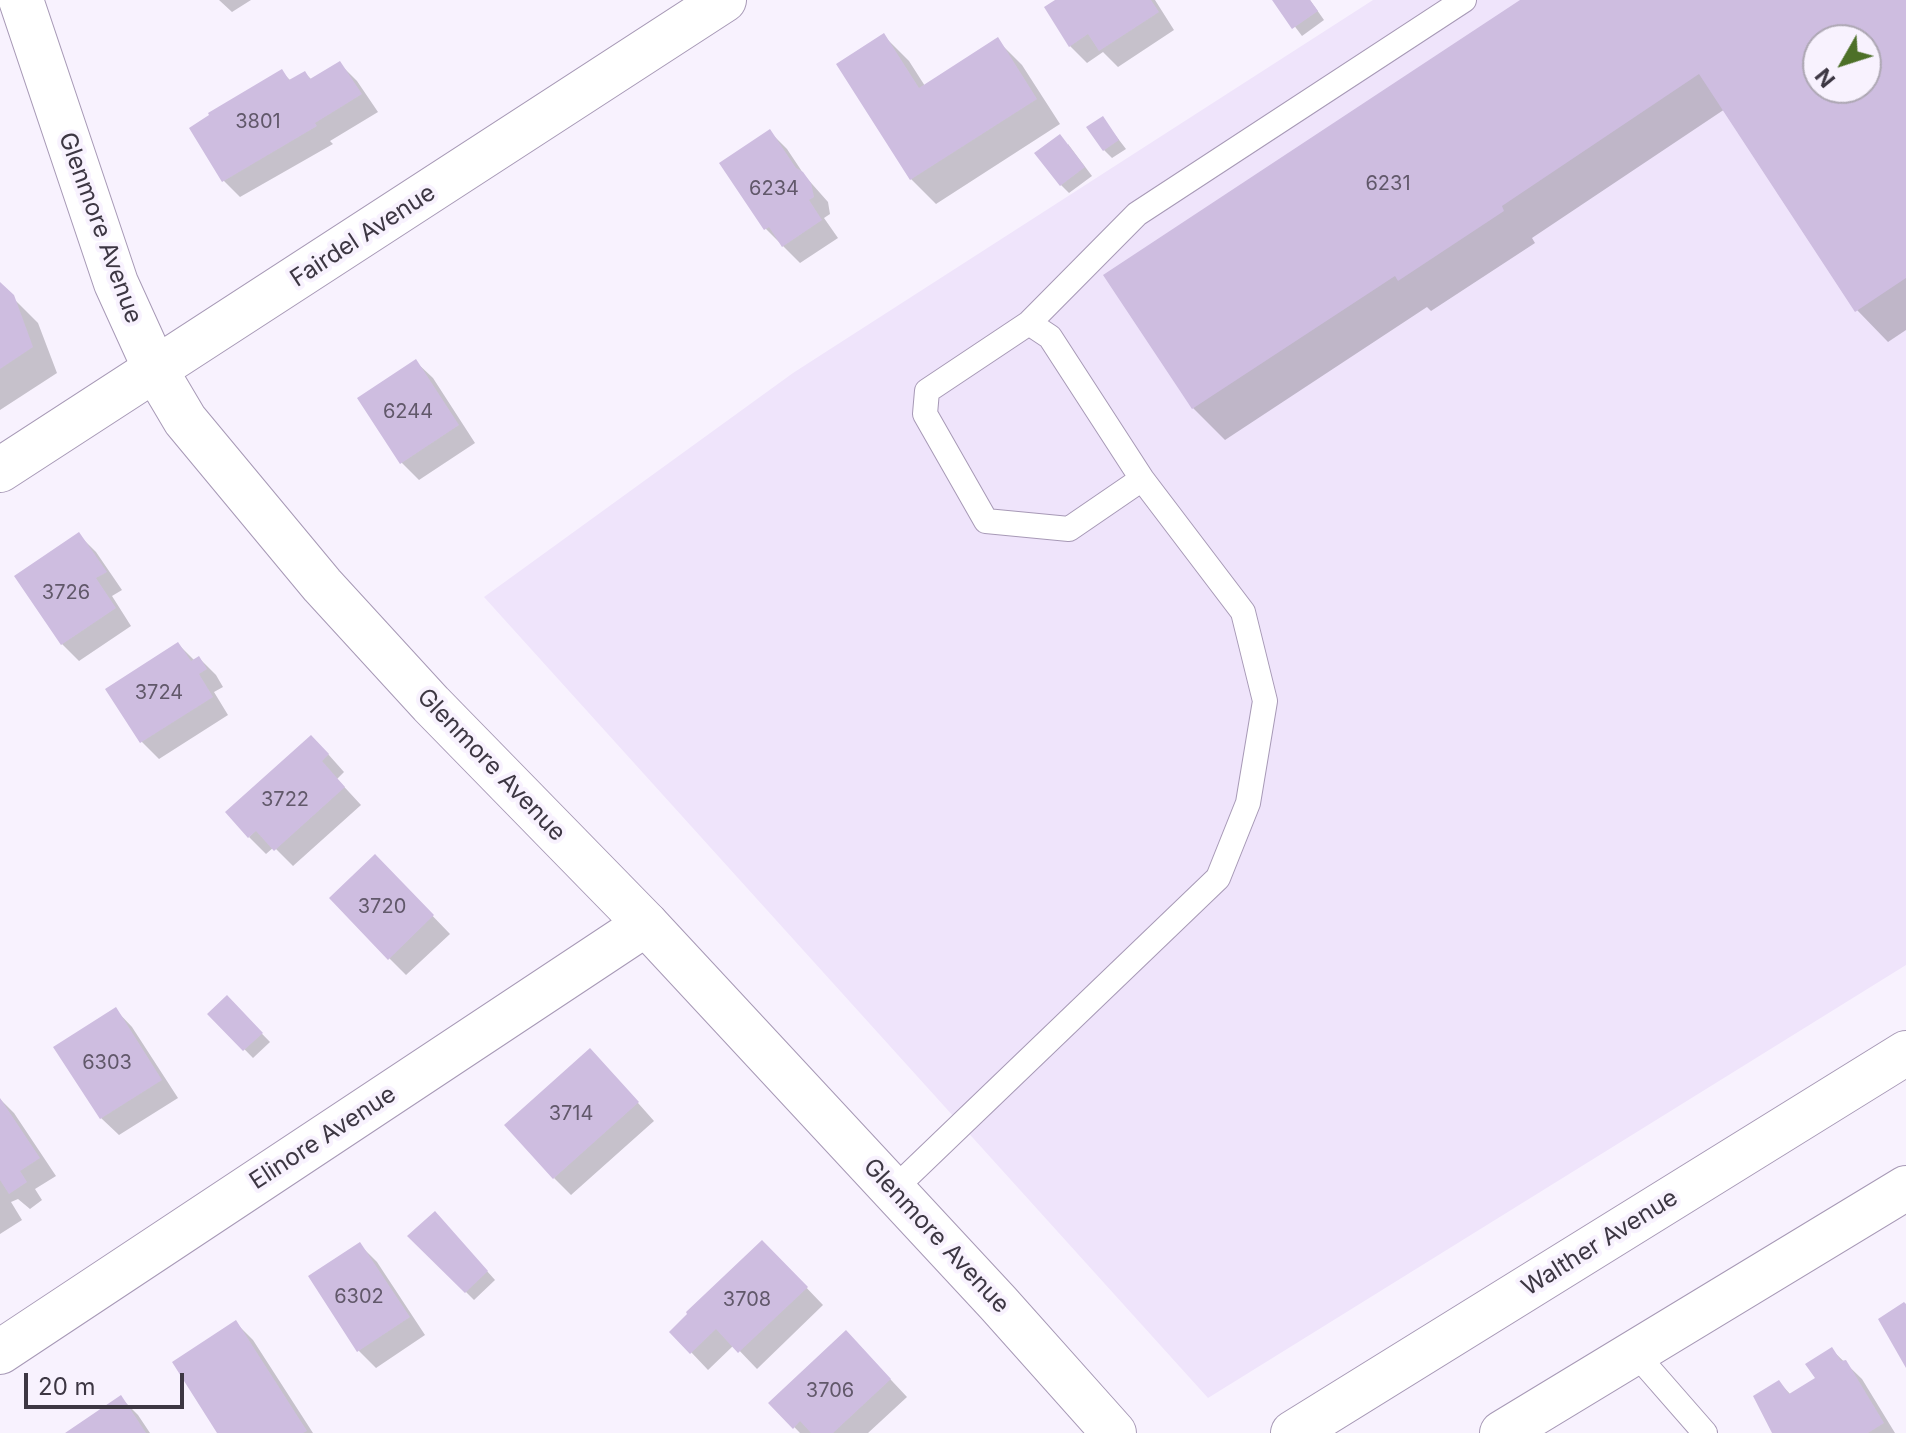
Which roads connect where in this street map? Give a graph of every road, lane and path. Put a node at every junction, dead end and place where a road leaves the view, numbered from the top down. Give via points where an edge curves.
1 (21, 0) edge
2 (724, 0) edge
3 (1464, 0) edge
4 (1029, 323) junction
5 (156, 371) junction
6 (0, 470) edge
7 (1142, 479) junction
8 (646, 924) junction
9 (1906, 1053) edge
10 (1906, 1188) edge
11 (893, 1190) junction
12 (0, 1352) edge
13 (1635, 1353) junction
14 (1114, 1433) edge
15 (1293, 1433) edge
16 (1502, 1433) edge
17 (1705, 1433) edge

1 - 5 street, Glenmore Avenue via 116,283
2 - 5 street, Fairdel Avenue
3 - 4 lane via 1137,214
4 - 7 lane via 1050,337
4 - 7 lane via 927,391 925,414 986,521 1069,529
5 - 6 street, Fairdel Avenue
5 - 8 street, Glenmore Avenue via 185,420 322,585
7 - 11 lane via 1243,612 1265,701 1248,803 1218,878
8 - 11 street, Glenmore Avenue
8 - 12 street, Elinore Avenue
9 - 15 street, Walther Avenue
10 - 13 street
11 - 14 street, Glenmore Avenue
13 - 16 street
13 - 17 lane

